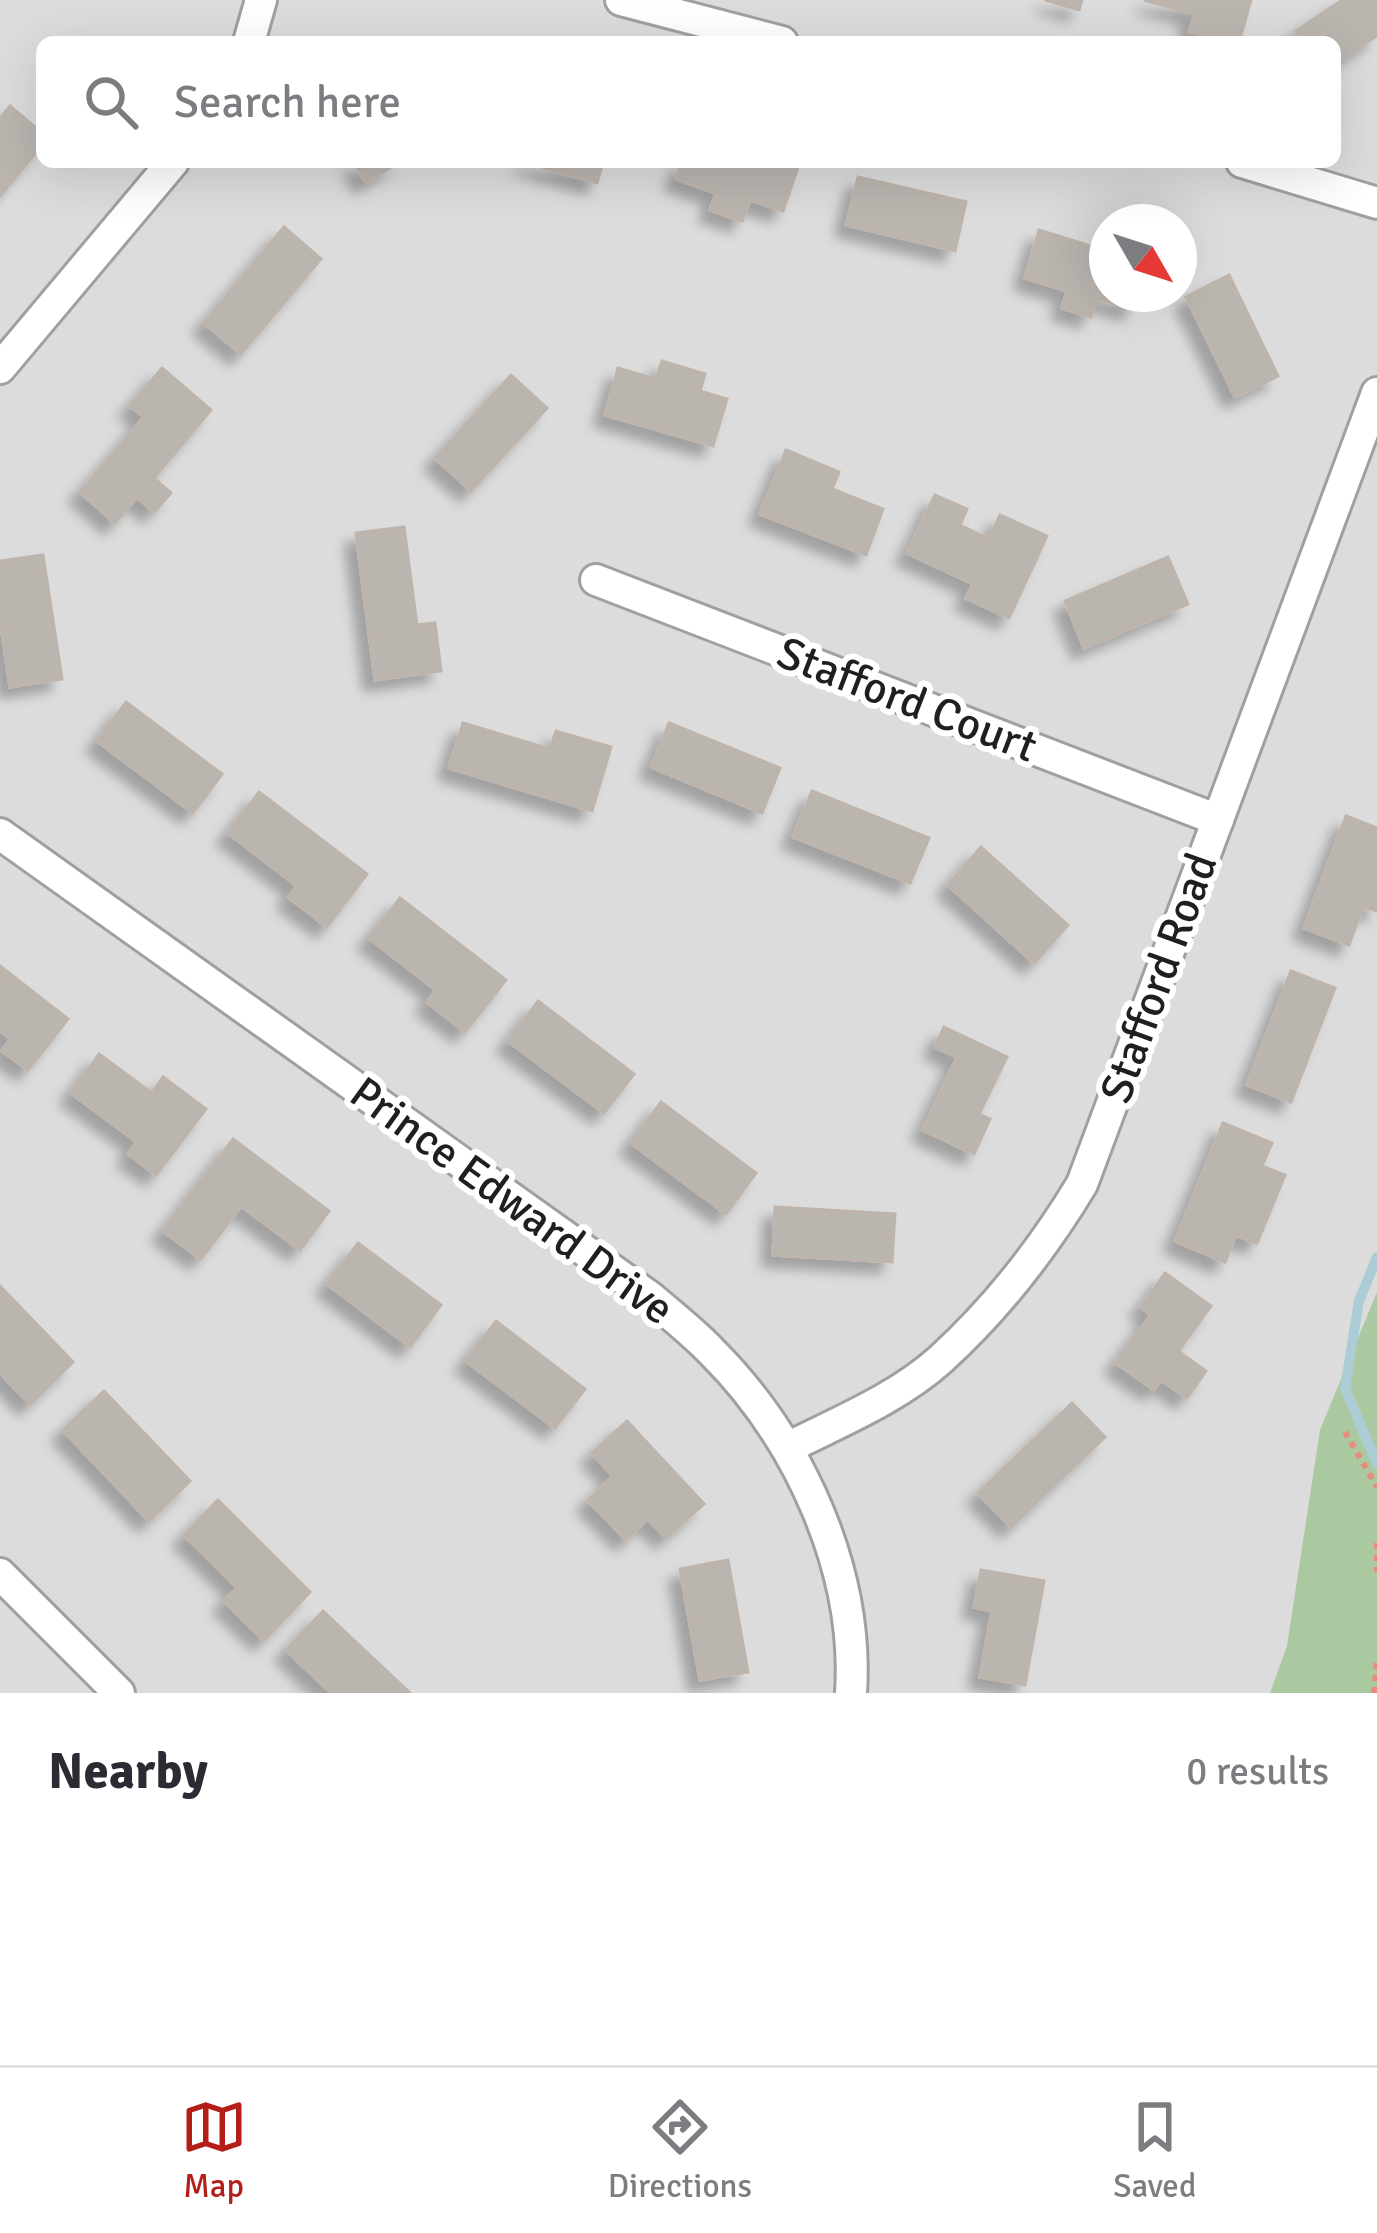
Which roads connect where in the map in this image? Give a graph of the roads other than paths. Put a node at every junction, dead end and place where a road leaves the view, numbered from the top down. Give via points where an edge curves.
1 (262, 0) edge
2 (621, 0) edge
3 (251, 36) edge
4 (759, 36) edge
5 (167, 168) edge
6 (1262, 168) edge
7 (1377, 203) edge
8 (0, 368) edge
9 (1377, 393) edge
10 (596, 580) dead end
11 (1218, 820) junction
12 (0, 834) edge
13 (788, 1448) junction
14 (0, 1574) edge
15 (119, 1693) edge
16 (851, 1693) edge

1 - 3 street
2 - 4 street
5 - 8 street
6 - 7 street
9 - 11 street, Stafford Road
10 - 11 street, Stafford Court
11 - 13 street, Stafford Road via 1082,1184 1044,1246 940,1360
12 - 13 street, Prince Edward Drive via 650,1297 714,1354
13 - 16 street, Prince Edward Drive via 825,1527 852,1623
14 - 15 street

